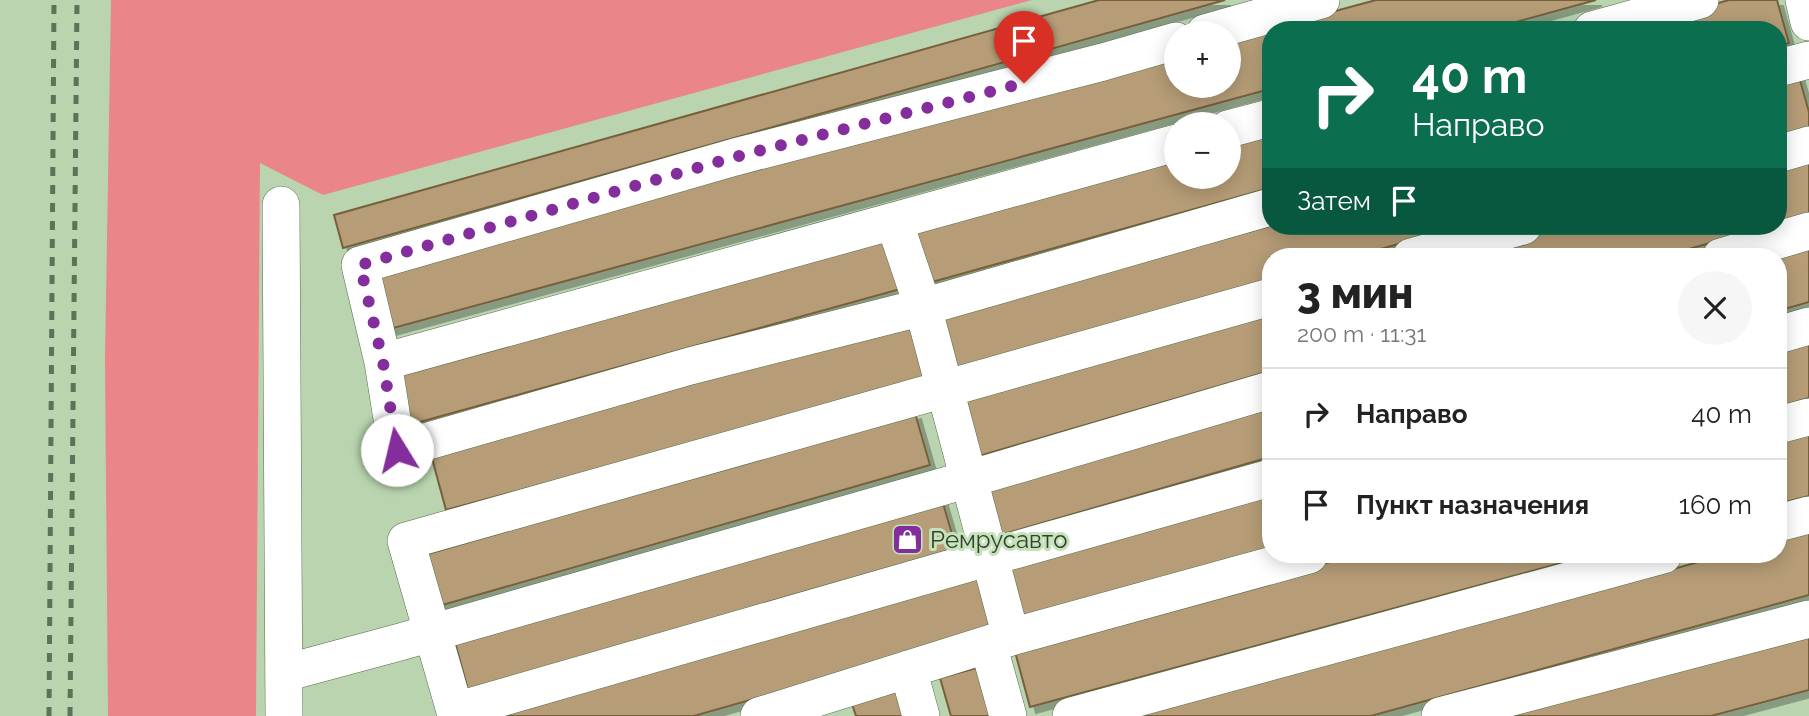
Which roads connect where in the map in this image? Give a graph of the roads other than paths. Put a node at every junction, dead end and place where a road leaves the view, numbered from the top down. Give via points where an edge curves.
1 (1321, 0) edge
2 (1700, 0) edge
3 (1804, 0) edge
4 (1624, 21) edge
5 (1809, 22) edge
6 (1241, 23) edge
7 (1164, 44) edge
8 (1809, 60) edge
9 (1787, 66) edge
10 (1262, 120) edge
11 (1241, 126) edge
12 (1809, 145) edge
13 (1164, 147) edge
14 (1787, 151) edge
15 (281, 205) dead end
16 (1262, 209) edge
17 (894, 221) junction
18 (1809, 231) edge
19 (1490, 235) edge
20 (1444, 248) edge
21 (1751, 248) edge
22 (1262, 299) edge
23 (923, 307) junction
24 (1809, 326) edge
25 (1787, 332) edge
26 (383, 362) junction
27 (945, 388) junction
28 (1262, 392) edge
29 (1809, 417) edge
30 (1787, 423) edge
31 (969, 479) junction
32 (1262, 480) edge
33 (1809, 515) edge
34 (1787, 521) edge
35 (990, 556) junction
36 (1280, 563) edge
37 (1634, 563) edge
38 (1809, 619) edge
39 (432, 632) junction
40 (999, 641) junction
41 (908, 669) junction
42 (285, 673) junction
43 (819, 707) edge
44 (284, 716) edge
45 (759, 716) edge
46 (922, 716) edge
47 (1008, 716) edge
48 (1071, 716) edge
49 (1440, 716) edge

1 - 6 street
2 - 4 street
3 - 5 street
7 - 26 street via 735,157 360,265
8 - 9 street
10 - 11 street
12 - 14 street
13 - 17 street
15 - 42 street
16 - 23 street
17 - 23 street
17 - 26 street
18 - 21 street
19 - 20 street
22 - 27 street
23 - 26 street via 690,366 397,450
23 - 27 street
24 - 25 street
27 - 31 street
27 - 39 street via 406,541
28 - 31 street
29 - 30 street
31 - 35 street
31 - 39 street
32 - 35 street
33 - 34 street
35 - 39 street via 455,711
35 - 40 street
36 - 40 street
37 - 48 street
38 - 49 street
39 - 42 street
40 - 41 street
40 - 47 street
41 - 43 street
41 - 46 street
42 - 44 street
43 - 45 street

